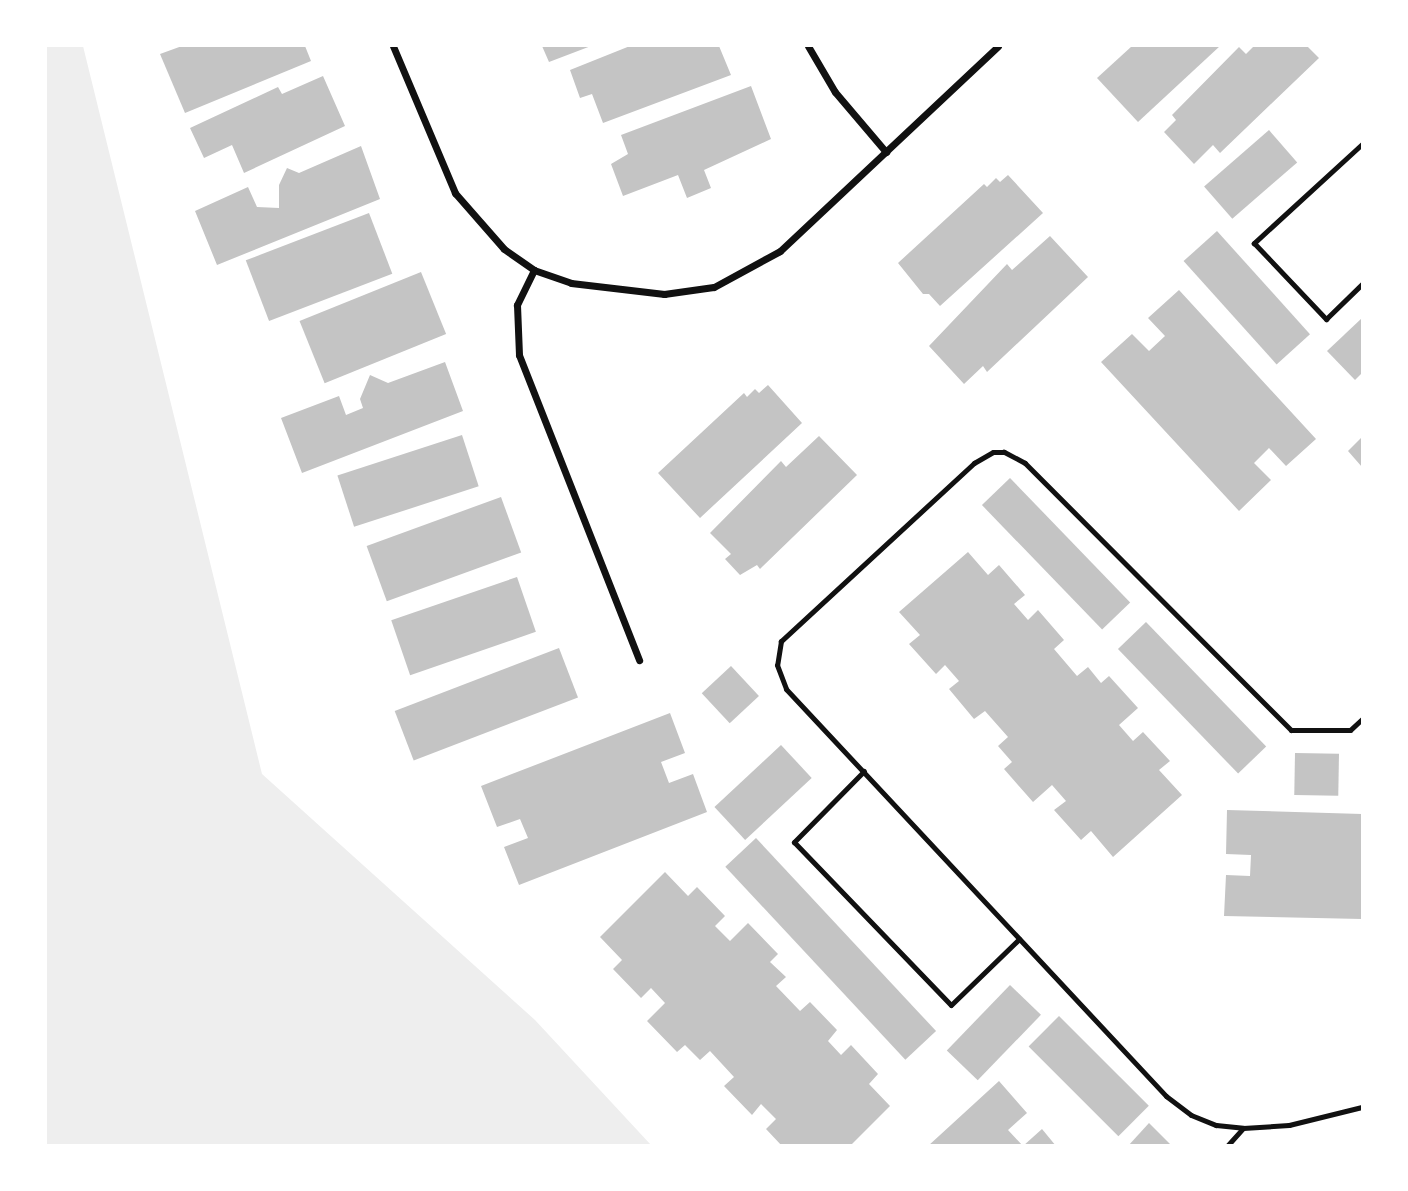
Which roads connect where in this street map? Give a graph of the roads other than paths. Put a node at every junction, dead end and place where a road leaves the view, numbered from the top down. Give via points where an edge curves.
1 (393, 46) edge
2 (807, 46) edge
3 (998, 46) edge
4 (1363, 144) edge
5 (886, 152) junction
6 (534, 270) junction
7 (1363, 285) edge
8 (639, 660) dead end
9 (1363, 719) edge
10 (864, 771) junction
11 (1019, 939) junction
12 (1363, 1107) edge
13 (1243, 1128) junction
14 (1227, 1146) edge

1 - 6 street via 455,193 504,249
2 - 5 street via 835,92
3 - 5 street
4 - 7 lane via 1254,243 1326,319
5 - 6 street via 780,251 714,287 632,293
6 - 8 street via 517,305 519,355
9 - 10 lane via 1350,730 1291,730 1025,463 1015,455 993,452 974,463 782,640 779,679
10 - 11 lane
10 - 11 lane via 794,842 951,1005
11 - 13 lane via 1166,1096 1191,1115 1216,1125
12 - 13 lane via 1289,1125
13 - 14 lane

